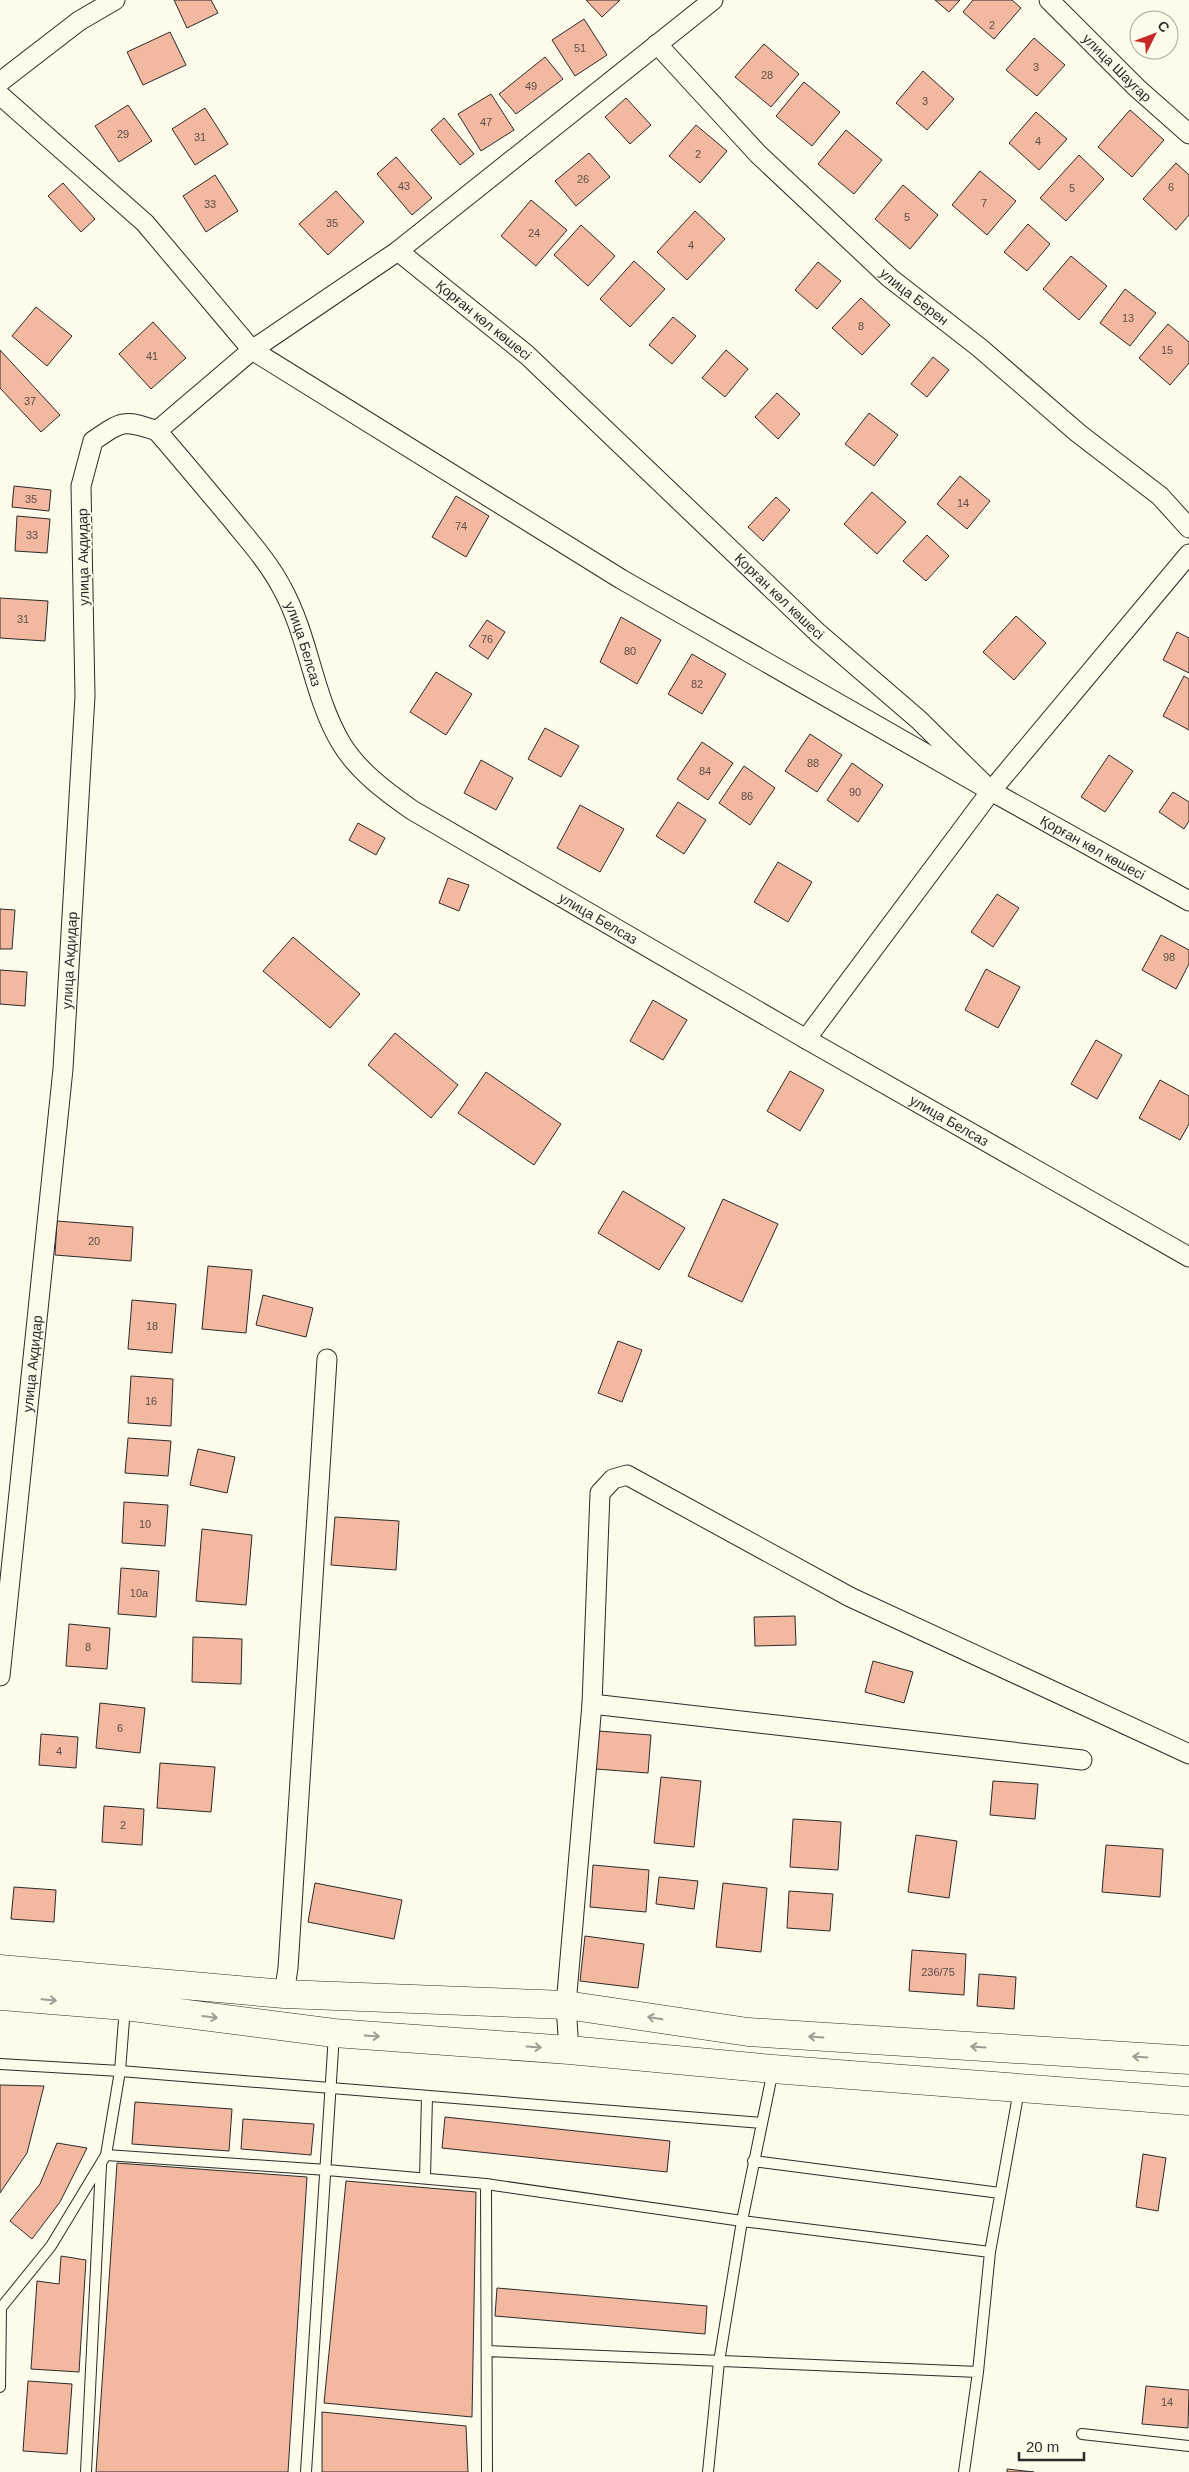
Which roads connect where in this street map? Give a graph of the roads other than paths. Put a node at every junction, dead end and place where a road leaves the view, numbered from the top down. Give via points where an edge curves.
1 (115, 0) edge
2 (713, 0) edge
3 (1048, 0) edge
4 (657, 44) junction
5 (0, 82) edge
6 (0, 95) edge
7 (1189, 134) edge
8 (398, 251) junction
9 (252, 350) junction
10 (157, 431) junction
11 (1189, 528) edge
12 (1189, 554) edge
13 (991, 791) junction
14 (1189, 900) edge
15 (806, 1039) junction
16 (1189, 1257) edge
17 (327, 1359) dead end
18 (0, 1676) edge
19 (592, 1704) junction
20 (1189, 1754) edge
21 (1082, 1760) dead end
22 (0, 1969) edge
23 (284, 1994) junction
24 (0, 1996) edge
25 (566, 2005) junction
26 (125, 2006) junction
27 (334, 2034) junction
28 (568, 2050) junction
29 (1189, 2060) edge
30 (0, 2064) edge
31 (773, 2069) junction
32 (120, 2071) junction
33 (1020, 2088) junction
34 (331, 2089) junction
35 (427, 2097) junction
36 (1189, 2102) edge
37 (762, 2122) junction
38 (104, 2160) junction
39 (754, 2161) junction
40 (327, 2170) junction
41 (425, 2178) junction
42 (486, 2184) junction
43 (1000, 2193) junction
44 (742, 2222) junction
45 (990, 2252) junction
46 (0, 2309) edge
47 (487, 2351) junction
48 (719, 2362) junction
49 (978, 2372) junction
50 (0, 2387) edge
51 (1082, 2434) dead end
52 (1189, 2446) edge
53 (86, 2472) edge
54 (306, 2472) edge
55 (487, 2472) edge
56 (708, 2472) edge
57 (964, 2472) edge

1 - 5 street via 79,22
2 - 4 street
3 - 7 street, улица Шаугар
4 - 8 street
4 - 11 street, улица Берен via 758,154 890,278 1160,496
6 - 9 street via 146,223
8 - 9 street
8 - 13 street, Қорған көл көшесі via 527,355 818,633 919,720
9 - 10 street
9 - 13 street via 621,579
10 - 15 street, улица Белсаз via 255,547 282,587 300,625 330,720 341,743 357,765 383,790 412,810
10 - 18 street, улица Акдидар via 132,422 116,425 93,441 81,486 85,696 63,1069
12 - 13 street
13 - 14 street, Қорған көл көшесі
13 - 15 street
15 - 16 street, улица Белсаз
17 - 23 street
19 - 20 street via 600,1494 613,1479 626,1475 850,1597
19 - 21 street
19 - 25 street
22 - 23 main road
23 - 25 main road
24 -> 26 main road
25 - 28 street
29 -> 25 main road via 748,2032
26 -> 27 main road
26 - 32 lane
27 -> 28 main road
27 - 34 lane
28 - 31 main road
30 - 32 lane
31 - 33 main road
31 - 37 lane
32 - 34 lane
32 - 38 lane
33 - 36 main road
33 - 43 lane
34 - 35 lane
34 - 40 lane
35 - 37 lane
35 - 41 lane
37 - 39 lane
38 - 40 lane
38 - 46 lane via 50,2246
38 - 53 lane
39 - 43 lane
39 - 44 lane
40 - 41 lane
40 - 54 lane
41 - 42 lane
42 - 44 lane
42 - 47 lane
43 - 45 lane
44 - 45 lane
44 - 48 lane
45 - 49 lane
46 - 50 lane
47 - 48 lane
47 - 55 lane
48 - 49 lane
48 - 56 lane
49 - 57 lane
51 - 52 lane

